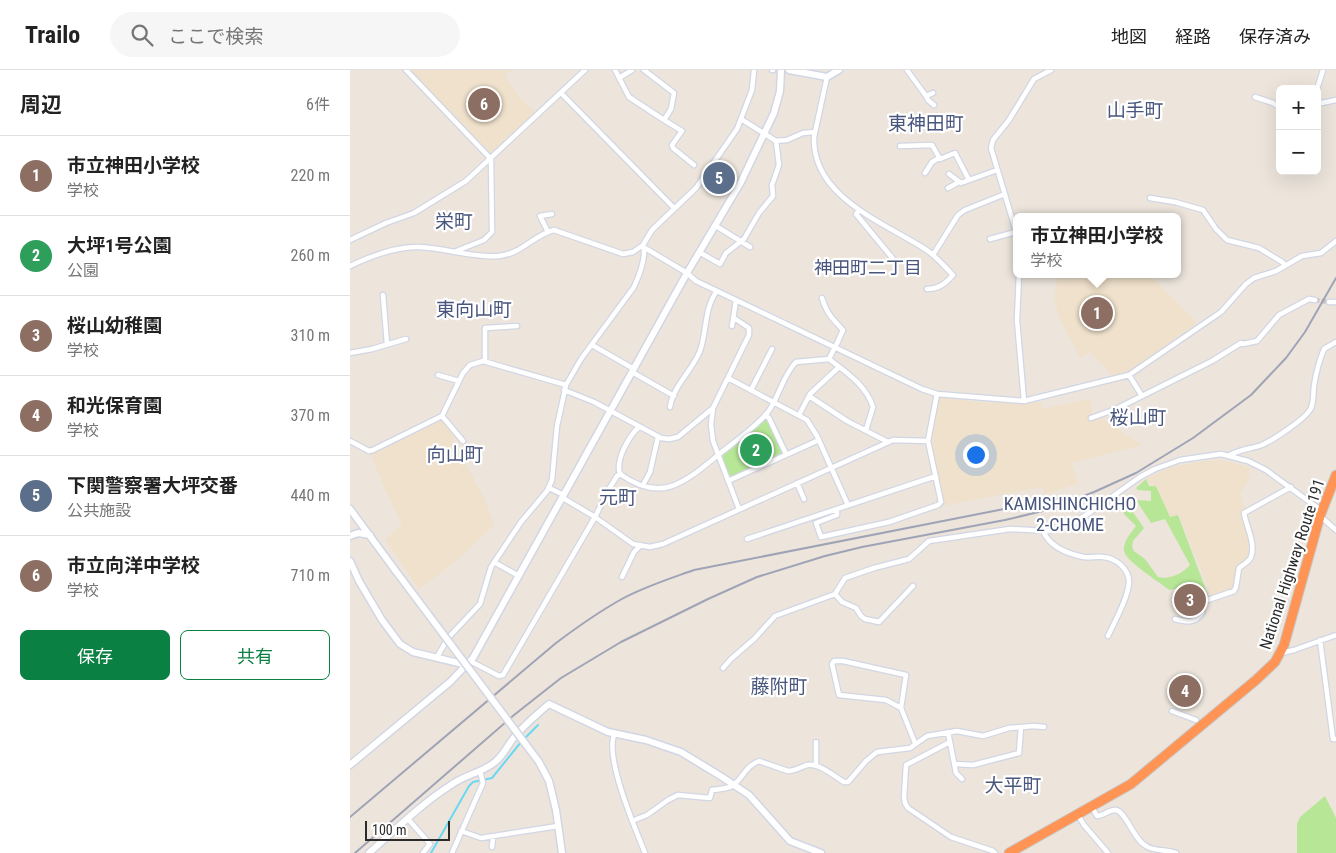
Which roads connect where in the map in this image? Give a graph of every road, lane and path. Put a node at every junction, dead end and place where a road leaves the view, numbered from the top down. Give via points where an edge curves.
1 (406, 70) edge
2 (585, 70) edge
3 (615, 70) edge
4 (632, 70) edge
5 (644, 70) edge
6 (754, 70) edge
7 (781, 70) edge
8 (789, 70) edge
9 (839, 70) edge
10 (907, 70) edge
11 (1051, 70) edge
12 (1323, 70) edge
13 (827, 77) junction
14 (619, 78) junction
15 (1318, 85) edge
16 (561, 93) junction
17 (933, 93) dead end
18 (926, 96) junction
19 (1255, 97) dead end
20 (1336, 100) edge
21 (1321, 103) edge
22 (934, 105) dead end
23 (1276, 105) edge
24 (741, 119) junction
25 (664, 120) junction
26 (815, 132) junction
27 (765, 134) junction
28 (776, 141) junction
29 (900, 146) dead end
30 (939, 158) junction
31 (491, 159) junction
32 (694, 165) dead end
33 (997, 170) junction
34 (925, 173) dead end
35 (949, 174) dead end
36 (970, 180) junction
37 (959, 182) junction
38 (948, 188) dead end
39 (1005, 194) junction
40 (1150, 198) dead end
41 (674, 208) junction
42 (859, 210) junction
43 (552, 214) dead end
44 (1013, 221) edge
45 (716, 226) junction
46 (548, 232) junction
47 (1013, 235) edge
48 (990, 239) dead end
49 (350, 240) edge
50 (740, 241) junction
51 (1336, 241) edge
52 (644, 247) junction
53 (750, 247) dead end
54 (454, 252) junction
55 (699, 252) junction
56 (933, 255) junction
57 (894, 260) dead end
58 (1285, 265) junction
59 (350, 266) edge
60 (687, 273) junction
61 (1018, 278) edge
62 (928, 289) dead end
63 (717, 291) junction
64 (383, 295) dead end
65 (822, 298) dead end
66 (736, 300) junction
67 (1315, 300) tunnel mouth
68 (1329, 302) tunnel mouth
69 (1336, 302) edge
70 (734, 318) junction
71 (517, 326) dead end
72 (732, 326) dead end
73 (406, 339) dead end
74 (1336, 342) edge
75 (387, 344) junction
76 (592, 345) junction
77 (835, 347) junction
78 (772, 349) dead end
79 (350, 352) edge
80 (829, 359) junction
81 (485, 361) junction
82 (839, 367) junction
83 (633, 371) junction
84 (438, 375) dead end
85 (1129, 375) junction
86 (728, 378) junction
87 (459, 381) junction
88 (565, 388) junction
89 (751, 390) junction
90 (937, 394) junction
91 (674, 396) junction
92 (809, 396) junction
93 (1142, 396) junction
94 (774, 401) junction
95 (1024, 401) junction
96 (670, 407) dead end
97 (713, 408) junction
98 (610, 411) junction
99 (765, 414) junction
100 (799, 415) junction
101 (442, 416) junction
102 (1091, 418) dead end
103 (638, 427) junction
104 (866, 430) junction
105 (658, 437) junction
106 (819, 440) junction
107 (350, 441) edge
108 (463, 441) dead end
109 (928, 441) junction
110 (888, 442) junction
111 (718, 454) junction
112 (786, 454) junction
113 (1230, 455) junction
114 (831, 467) junction
115 (620, 474) junction
116 (1336, 475) edge
117 (936, 476) junction
118 (728, 481) junction
119 (797, 483) junction
120 (643, 485) junction
121 (1291, 487) junction
122 (548, 488) junction
123 (564, 496) junction
124 (804, 499) dead end
125 (848, 505) junction
126 (350, 509) edge
127 (739, 509) junction
128 (836, 509) junction
129 (1321, 513) junction
130 (595, 516) junction
131 (1336, 530) edge
132 (1043, 531) junction
133 (370, 535) junction
134 (350, 536) edge
135 (747, 539) dead end
136 (640, 546) junction
137 (350, 561) edge
138 (494, 562) junction
139 (519, 576) junction
140 (622, 577) dead end
141 (913, 586) dead end
142 (835, 594) junction
143 (1175, 619) dead end
144 (1336, 635) edge
145 (1108, 636) dead end
146 (1320, 640) junction
147 (1281, 652) junction
148 (437, 657) junction
149 (468, 663) junction
150 (723, 668) dead end
151 (1329, 705) junction
152 (1336, 706) edge
153 (901, 708) junction
154 (1172, 712) dead end
155 (1196, 720) dead end
156 (1021, 727) junction
157 (1044, 727) dead end
158 (948, 732) junction
159 (615, 733) junction
160 (1336, 740) edge
161 (816, 742) dead end
162 (950, 742) junction
163 (915, 743) junction
164 (954, 764) junction
165 (816, 765) junction
166 (350, 766) edge
167 (481, 774) junction
168 (962, 779) dead end
169 (734, 785) junction
170 (1092, 807) junction
171 (1078, 815) junction
172 (408, 819) junction
173 (632, 821) junction
174 (558, 826) junction
175 (461, 831) junction
176 (492, 836) junction
177 (492, 847) dead end
178 (1164, 852) edge
179 (369, 853) edge
180 (423, 853) edge
181 (452, 853) edge
182 (562, 853) edge
183 (645, 853) edge
184 (821, 853) edge
185 (995, 853) edge
186 (1009, 853) edge
187 (1108, 853) edge
188 (1176, 853) edge

1 - 31 street
2 - 16 street
3 - 14 street
4 - 14 street
5 - 25 street via 674,92 671,109
6 - 24 street via 752,90
7 - 27 street via 778,103
8 - 13 street
9 - 13 street
10 - 18 street
11 - 33 street via 1034,79 993,140 991,148
12 - 15 street
13 - 26 street
14 - 25 street via 629,97
16 - 31 street
16 - 41 street
17 - 18 street
18 - 22 street
19 - 23 street
20 - 21 street
24 - 27 street
24 - 41 street via 696,188
25 - 32 street via 682,131 673,148
26 - 28 street
26 - 42 street via 814,147 823,175
27 - 28 street
27 - 45 street
28 - 50 street via 779,165 772,184 773,196
29 - 30 street via 932,145
30 - 34 street
30 - 36 street via 955,153
31 - 49 street via 466,181 430,204
31 - 54 street via 492,232 484,240
33 - 36 street
33 - 39 street
35 - 37 street
36 - 37 street
37 - 38 street
39 - 44 street
39 - 56 street via 958,215
40 - 58 street via 1203,210 1227,240 1259,248
41 - 52 street via 652,230
42 - 56 street
42 - 57 street via 856,214
43 - 46 street via 540,216
45 - 50 street
45 - 55 street
46 - 52 street via 556,230 624,254
46 - 54 street via 510,254 484,256
47 - 48 street
50 - 53 street
50 - 55 street via 726,253 720,264
51 - 58 street via 1321,253 1302,256
52 - 60 street
52 - 76 street via 634,287
54 - 59 street via 418,246 380,254
55 - 60 street
56 - 62 street via 953,275 946,283
58 - 85 street via 1254,278 1221,312
60 - 63 street
60 - 83 street
61 - 95 street via 1017,320
63 - 66 street
63 - 91 street via 710,303 700,352
64 - 75 street
65 - 77 street via 826,311 843,330
66 - 70 street
66 - 77 street
67 - 93 street via 1309,299 1280,315 1257,341 1241,343
68 - 69 street
70 - 72 street
70 - 86 street via 749,328 749,335
71 - 81 street via 485,328
73 - 75 street
74 - 113 street via 1324,348 1320,357 1314,401 1306,416 1262,445
75 - 79 street
76 - 83 street
76 - 88 street
77 - 80 street
77 - 90 street
78 - 89 street
80 - 82 street
80 - 94 street via 798,360
81 - 87 street via 470,366
81 - 88 street
82 - 92 street
82 - 104 street via 861,385 873,405
83 - 91 street
83 - 98 street
84 - 87 street
85 - 93 street
85 - 95 street
86 - 89 street
86 - 97 street
87 - 101 street
88 - 98 street
88 - 122 street
89 - 94 street
90 - 95 street
90 - 109 street
91 - 96 street
92 - 100 street
92 - 104 street
93 - 102 street
94 - 99 street
94 - 100 street
97 - 105 street via 678,437
97 - 111 street via 712,434
98 - 103 street
98 - 123 street
99 - 111 street
99 - 112 street
100 - 106 street via 807,420
101 - 107 street via 373,450
101 - 108 street
103 - 105 street
103 - 115 street via 621,456
104 - 110 street
105 - 120 street via 650,472
106 - 112 street
106 - 114 street
109 - 110 street
109 - 117 street
110 - 114 street
111 - 118 street
111 - 120 street via 678,485 663,488
112 - 118 street
113 - 121 street via 1255,463
113 - 132 street via 1196,457 1165,465 1140,477 1072,524
114 - 119 street
114 - 125 street
115 - 120 street
115 - 130 street
116 - 129 highway, National Highway Route 191
117 - 125 street
117 - 128 street via 941,502 938,505 889,522 821,537 816,523 837,515
118 - 127 street
119 - 124 street
119 - 127 street
121 - 129 street
121 - 143 street via 1244,513 1252,555 1239,568 1234,591 1202,602 1202,614 1194,620
122 - 123 street
122 - 138 street
123 - 130 street
123 - 139 street
125 - 128 street
126 - 133 street
127 - 136 street via 663,544
128 - 135 street
129 - 131 street
129 - 147 highway, National Highway Route 191
130 - 136 street
130 - 149 street via 503,676
132 - 142 street via 1010,529 929,541 909,559 845,578
132 - 145 street via 1059,548 1086,558 1107,557 1126,570 1129,584
133 - 134 street via 358,532
133 - 174 street, bridge via 539,762 549,781
136 - 140 street
137 - 148 street via 366,594 396,640 413,652
138 - 139 street
138 - 148 street via 480,604 448,638
139 - 149 street
141 - 142 street via 879,622 865,619 856,608 842,602
142 - 150 street via 775,616
144 - 146 street
146 - 147 street
146 - 151 street
147 - 170 highway, National Highway Route 191 via 1256,680 1131,784
148 - 149 street
149 - 166 street
151 - 152 street
151 - 160 street via 1333,739
153 - 153 street via 906,675 834,661 839,695 886,700
153 - 163 street
154 - 155 street
156 - 157 street
156 - 158 street via 983,736
156 - 164 street via 1019,753 973,765
158 - 162 street
158 - 163 street via 927,736
159 - 167 street via 549,704
159 - 169 street via 681,752
159 - 173 street via 612,741 614,759
161 - 165 street
162 - 164 street
162 - 185 street via 906,765 904,803 951,837
163 - 165 street via 910,748 878,752 848,782
164 - 168 street
165 - 169 street via 788,770 759,761 744,771
167 - 172 street via 456,781 434,795
167 - 175 street via 483,783
169 - 173 street via 712,790 710,798 672,797 647,815
169 - 184 street via 758,804 790,841
170 - 171 highway, National Highway Route 191
170 - 178 street via 1097,816 1118,811 1142,844
171 - 186 highway, National Highway Route 191
171 - 187 street
172 - 179 street
172 - 180 street via 430,844
173 - 183 street
174 - 176 street
174 - 182 street
175 - 176 street via 478,838
175 - 181 street
176 - 177 street
178 - 188 street

